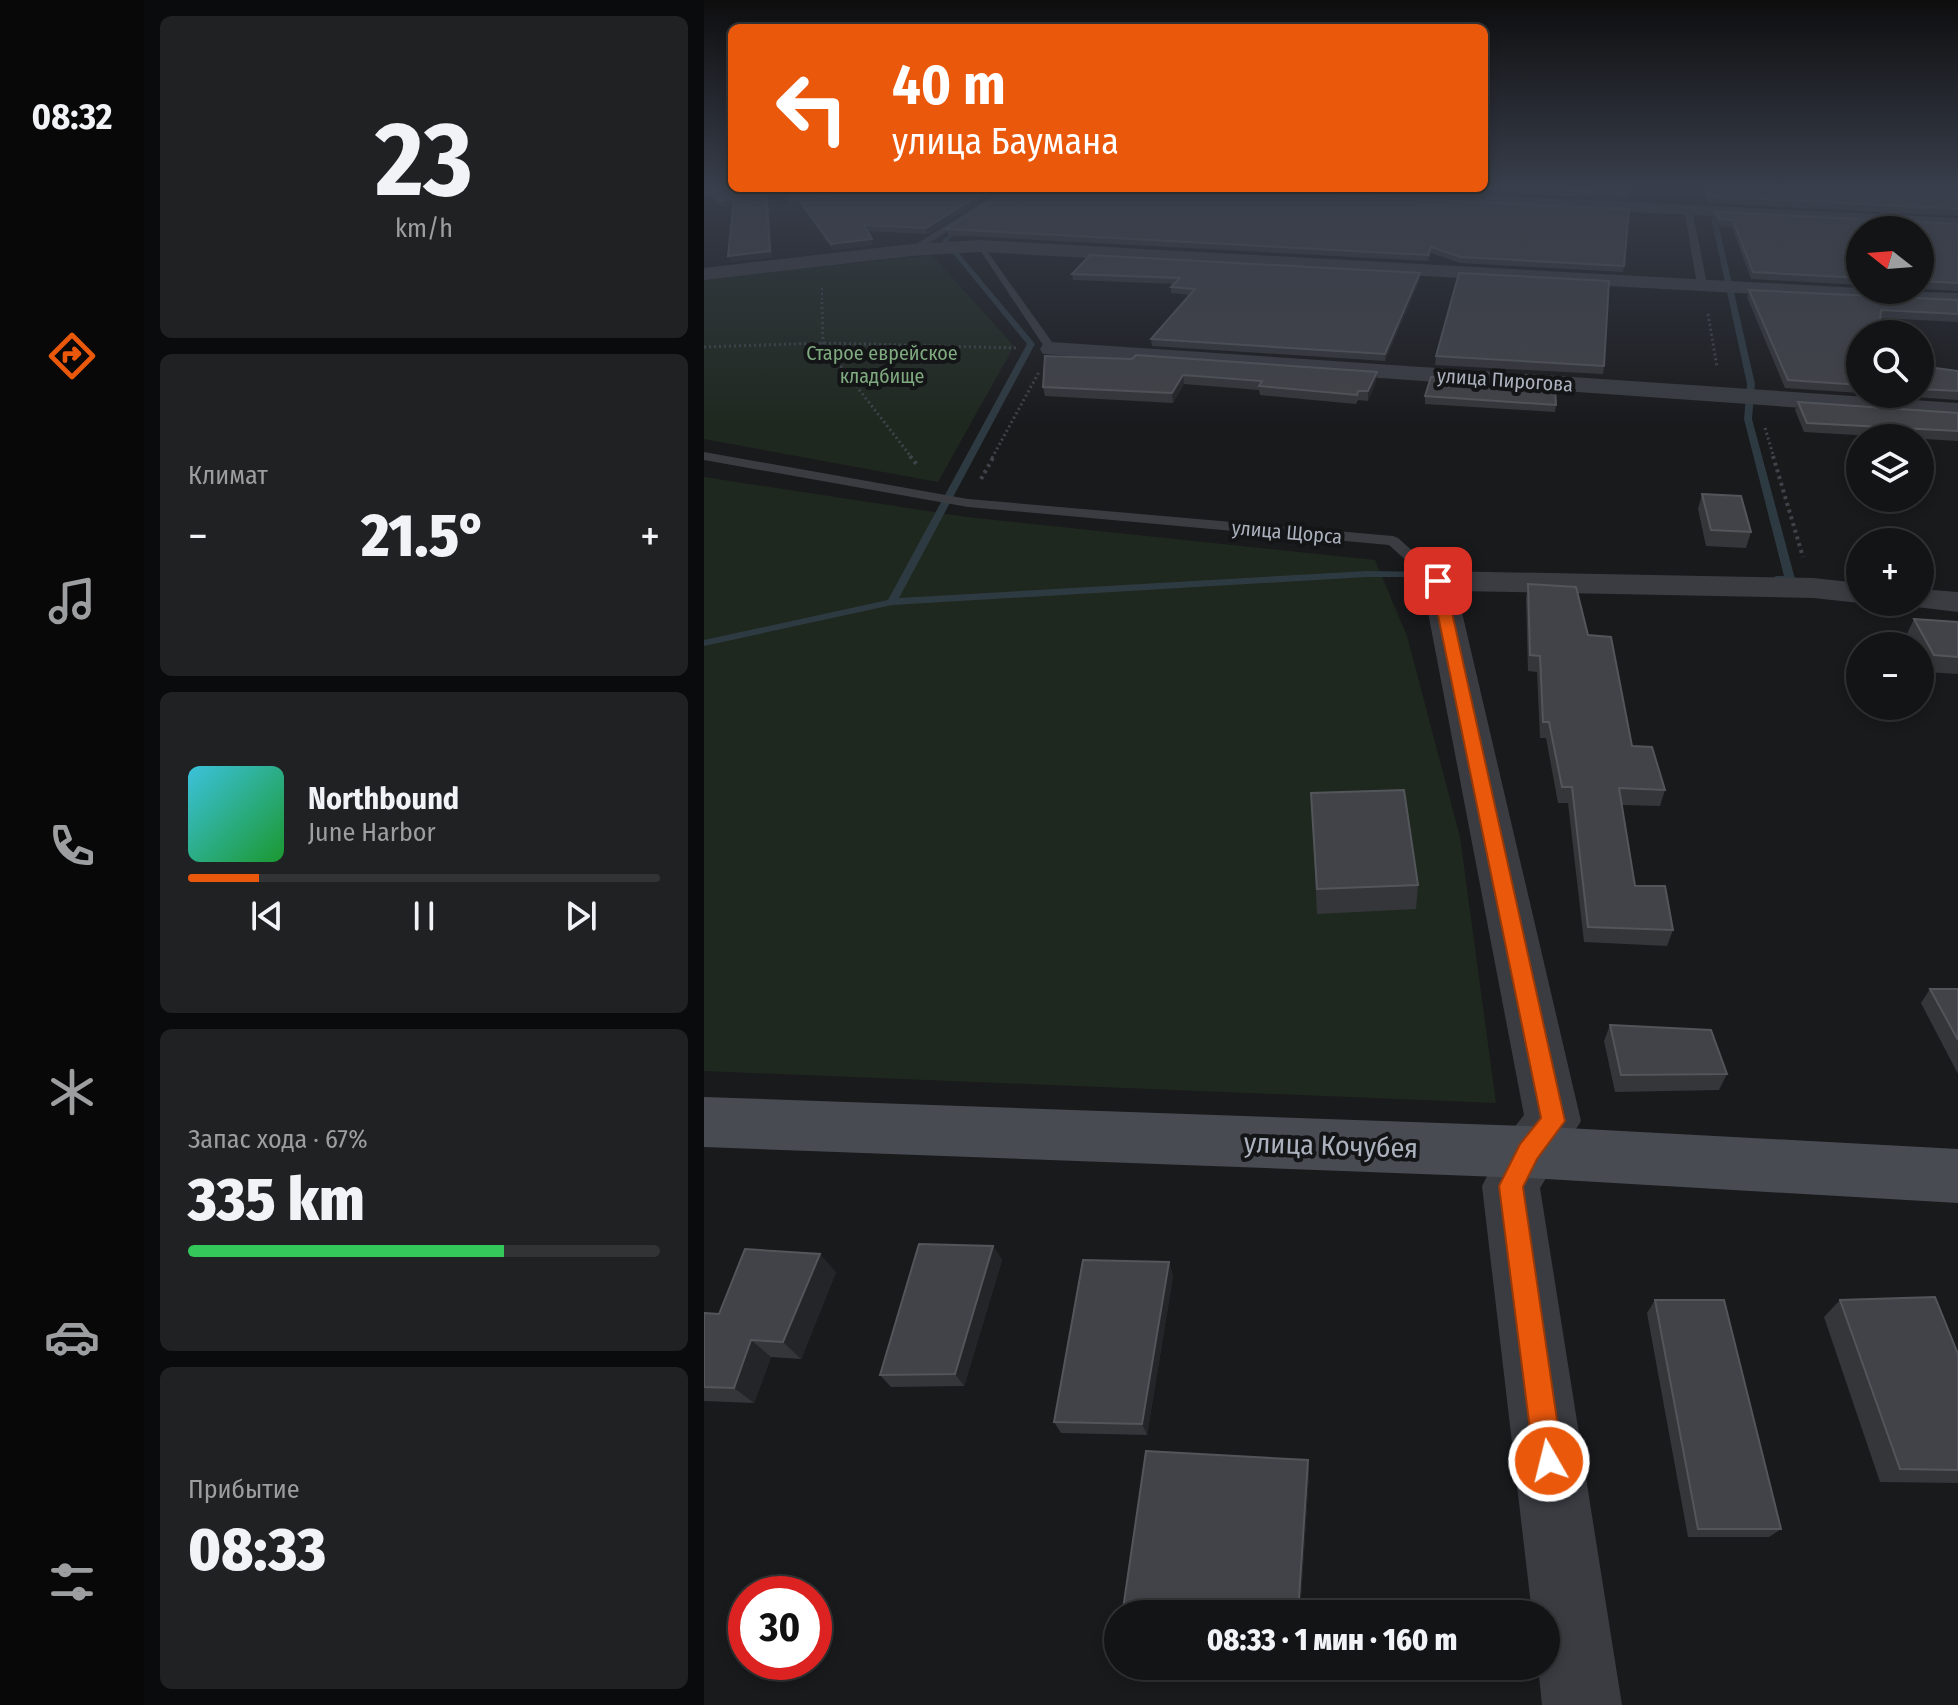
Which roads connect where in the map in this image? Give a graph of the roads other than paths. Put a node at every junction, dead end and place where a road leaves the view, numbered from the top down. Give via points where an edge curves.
1 (752, 266) edge
2 (993, 266) edge
3 (1351, 266) edge
4 (1699, 266) edge
5 (704, 274) edge
6 (1702, 284) junction
7 (1958, 299) edge
8 (1051, 349) joint
9 (1958, 411) edge
10 (704, 456) edge
11 (1438, 581) junction
12 (1846, 592) edge
13 (1934, 600) edge
14 (1958, 602) edge
15 (704, 1122) edge
16 (1529, 1152) junction
17 (1958, 1176) edge
18 (1582, 1705) edge

1 - 5 street
2 - 8 lane
3 - 6 street
4 - 6 lane
6 - 7 street
8 - 9 street, улица Пирогова
10 - 11 lane, улица Щорса via 968,503 1393,541
11 - 12 street
11 - 16 street via 1553,1121
13 - 14 street
15 - 16 main road, улица Кочубея
16 - 17 main road, улица Кочубея
16 - 18 street via 1511,1186

